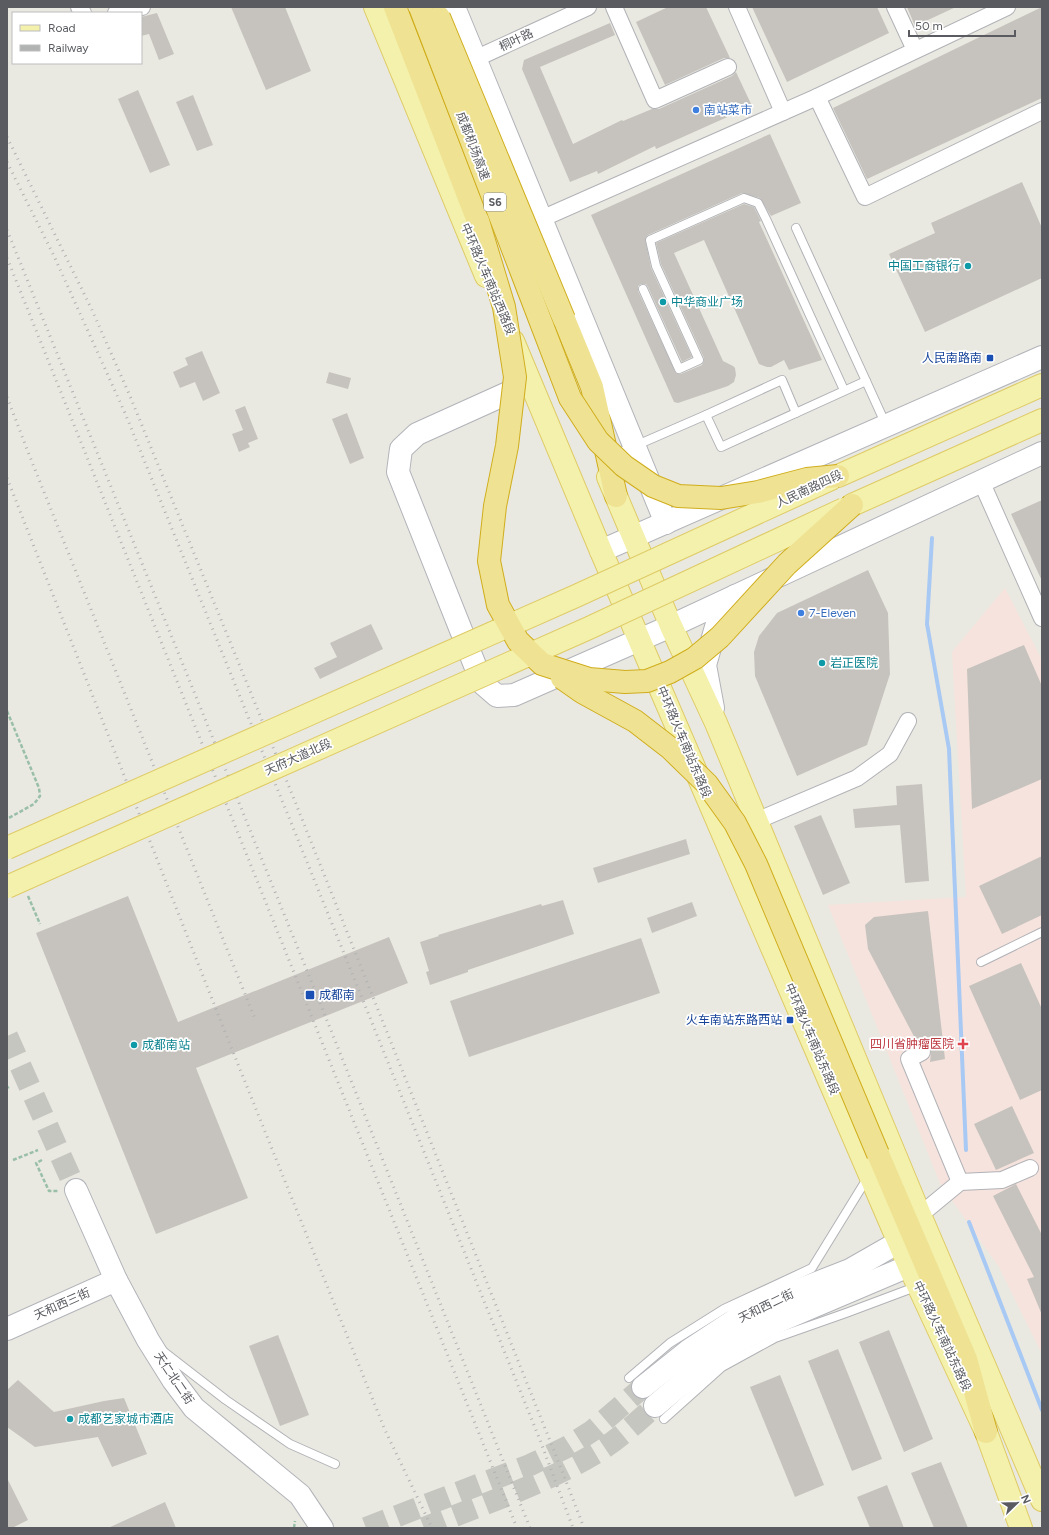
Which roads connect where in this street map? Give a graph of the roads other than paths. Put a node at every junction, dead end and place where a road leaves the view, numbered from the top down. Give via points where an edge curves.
1 (142, 7) edge
2 (375, 7) edge
3 (395, 7) edge
4 (416, 7) edge
5 (420, 7) edge
6 (435, 7) edge
7 (454, 7) edge
8 (588, 7) edge
9 (614, 7) edge
10 (737, 7) edge
11 (895, 7) edge
12 (1007, 7) edge
13 (120, 12) edge
14 (915, 50) junction
15 (476, 58) junction
16 (728, 67) dead end
17 (443, 74) junction
18 (817, 97) junction
19 (783, 112) junction
20 (1041, 114) edge
21 (542, 219) junction
22 (796, 228) dead end
23 (506, 234) junction
24 (643, 289) dead end
25 (1042, 357) edge
26 (866, 381) junction
27 (531, 383) junction
28 (1042, 385) edge
29 (844, 390) junction
30 (796, 413) junction
31 (706, 415) junction
32 (1042, 420) edge
33 (886, 425) junction
34 (634, 446) junction
35 (1042, 453) edge
36 (605, 460) junction
37 (838, 476) junction
38 (981, 481) junction
39 (616, 496) joint
40 (852, 505) junction
41 (666, 523) junction
42 (633, 536) junction
43 (601, 551) junction
44 (736, 594) junction
45 (1042, 618) edge
46 (671, 626) junction
47 (640, 640) junction
48 (542, 664) junction
49 (908, 721) dead end
50 (716, 723) junction
51 (756, 821) junction
52 (7, 848) edge
53 (7, 887) edge
54 (1042, 932) edge
55 (980, 962) dead end
56 (922, 1052) dead end
57 (1030, 1168) dead end
58 (870, 1175) junction
59 (960, 1182) junction
60 (76, 1190) tunnel mouth
61 (920, 1215) junction
62 (899, 1242) junction
63 (909, 1266) junction
64 (116, 1280) junction
65 (919, 1285) junction
66 (7, 1329) edge
67 (148, 1340) junction
68 (636, 1383) joint
69 (659, 1412) joint
70 (986, 1432) junction
71 (335, 1464) dead end
72 (1041, 1496) edge
73 (322, 1528) edge
74 (1021, 1528) edge

1 - 13 street
2 - 27 main road, 中环路火车南站西路段
3 - 48 highway, 成都机场高速 / S6, bridge via 478,221 504,307 515,377 489,561 498,605 518,642
4 - 17 main road
5 - 37 highway, 成都机场高速 / S6, bridge via 570,398 598,441 624,466 653,486 678,496 721,498 758,492 807,479
6 - 36 highway, bridge via 592,387
7 - 15 street
8 - 15 street, 桐叶路
9 - 16 street via 655,100
10 - 19 street
11 - 14 street
12 - 14 street
14 - 18 street
15 - 17 street, 桐叶路
15 - 21 street
17 - 23 main road
18 - 19 street
18 - 20 street via 865,197
19 - 21 street
21 - 23 street
21 - 34 street
22 - 26 lane
23 - 36 main road
24 - 29 lane via 679,368 698,360 656,266 650,240 744,198 758,203
25 - 33 street
26 - 29 lane
26 - 33 lane
27 - 43 main road, 中环路火车南站西路段
27 - 47 street via 417,434 401,449 398,472 482,683 497,696 514,695
28 - 37 main road, 人民南路四段
29 - 30 lane
30 - 31 lane via 721,448
30 - 31 lane via 782,380
31 - 34 lane
32 - 40 main road
33 - 41 street
34 - 36 lane
34 - 41 street
35 - 38 street
36 - 39 highway
37 - 52 main road, 人民南路四段, bridge via 576,596
38 - 44 street
38 - 45 street
39 - 42 main road
40 - 48 highway, bridge via 787,564 720,637 695,658 670,672 647,681 625,682 589,679
40 - 53 main road, 天府大道北段, bridge via 590,628
41 - 42 street
42 - 43 street
42 - 46 main road
43 - 47 main road, 中环路火车南站东路段
44 - 46 street
44 - 50 street via 718,620 705,666
46 - 47 street
46 - 50 main road
47 - 58 main road, 中环路火车南站东路段
48 - 70 highway, 成都机场高速, bridge via 582,692 635,721 670,748 707,784 735,823 756,864 966,1359
49 - 51 street via 890,754 857,778
50 - 51 main road
51 - 61 main road
54 - 55 lane
56 - 59 street via 909,1059
57 - 59 street via 1002,1180
58 - 62 main road, 中环路火车南站东路段
58 - 68 lane via 812,1268 724,1309 670,1343
59 - 61 street
60 - 64 street, 天仁北二街
61 - 72 main road
62 - 63 main road, 中环路火车南站东路段
62 - 68 street, 天和西二街 via 850,1270 786,1295 736,1320
63 - 65 main road, 中环路火车南站东路段
63 - 69 street via 763,1328 718,1353
64 - 66 street, 天和西三街
64 - 67 street, 天仁北二街
65 - 69 lane via 775,1338 722,1367
65 - 70 main road, 中环路火车南站东路段
67 - 71 lane via 226,1400 290,1444
67 - 73 street, 天仁北二街 via 194,1408 300,1495
70 - 74 main road, 中环路火车南站东路段

